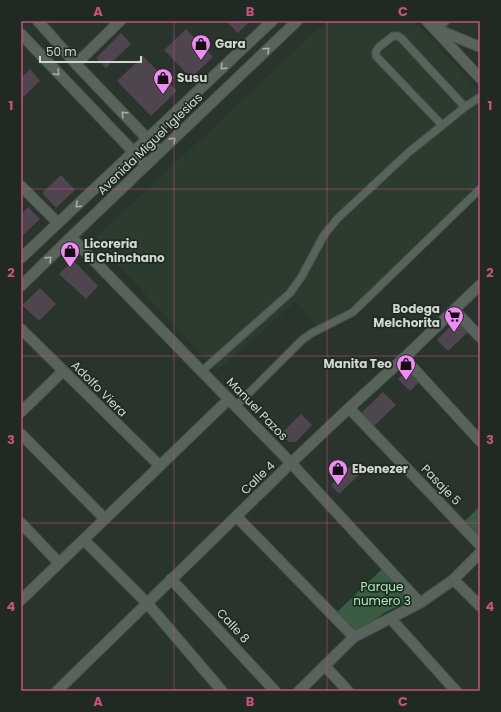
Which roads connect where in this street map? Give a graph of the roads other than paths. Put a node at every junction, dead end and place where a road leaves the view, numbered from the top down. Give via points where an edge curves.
1 (38, 21) edge
2 (120, 21) edge
3 (272, 21) edge
4 (297, 21) edge
5 (444, 21) edge
6 (431, 25) edge
7 (21, 34) edge
8 (480, 46) edge
9 (76, 64) junction
10 (480, 78) edge
11 (480, 97) edge
12 (465, 107) junction
13 (442, 125) junction
14 (148, 139) junction
15 (160, 152) junction
16 (134, 153) junction
17 (146, 165) junction
18 (21, 186) edge
19 (480, 189) edge
20 (58, 223) junction
21 (71, 237) junction
22 (21, 258) edge
23 (480, 285) edge
24 (21, 286) edge
25 (454, 310) junction
26 (21, 329) edge
27 (480, 337) edge
28 (404, 358) junction
29 (202, 370) junction
30 (63, 371) junction
31 (233, 403) junction
32 (349, 408) junction
33 (21, 412) edge
34 (21, 434) edge
35 (480, 441) edge
36 (292, 463) junction
37 (160, 466) junction
38 (237, 517) junction
39 (105, 519) junction
40 (21, 523) edge
41 (84, 540) junction
42 (480, 545) edge
43 (480, 553) edge
44 (59, 563) junction
45 (171, 579) junction
46 (453, 580) junction
47 (21, 600) edge
48 (147, 603) junction
49 (420, 603) junction
50 (480, 606) edge
51 (391, 619) junction
52 (354, 637) junction
53 (325, 666) junction
54 (56, 691) edge
55 (222, 691) edge
56 (275, 691) edge
57 (299, 691) edge
58 (348, 691) edge
59 (456, 691) edge

1 - 9 street
2 - 9 street
3 -> 14 street, Avenida Miguel Iglesias
15 -> 4 street, Avenida Miguel Iglesias
5 - 6 street
6 - 8 street
6 - 10 street
7 -> 16 street
14 -> 9 street
11 - 12 lane
12 - 13 lane
12 - 13 lane via 402,38 393,36 379,47 376,56
13 - 29 lane via 338,218 324,235 290,293
14 - 15 street
14 - 16 street, Avenida Miguel Iglesias
15 - 17 street, Avenida Miguel Iglesias
16 - 17 street
16 -> 20 street, Avenida Miguel Iglesias
17 - 21 street, Avenida Miguel Iglesias
18 - 20 street
19 - 31 lane via 353,312 302,340
20 - 22 street, Avenida Miguel Iglesias
24 -> 21 street, Avenida Miguel Iglesias
21 - 29 street, Manuel Pazos
23 - 25 street, Calle 4
25 - 27 street
25 - 28 street, Calle 4
26 - 30 street, Adolfo Viera
28 - 32 street, Calle 4
28 - 35 street
29 - 31 street, Manuel Pazos
30 - 33 street
30 - 37 street, Adolfo Viera
31 - 36 street, Manuel Pazos
31 - 37 street
32 - 36 street, Calle 4
32 - 42 street, Pasaje 5
34 - 39 street
36 - 38 street, Calle 4
36 - 49 street, Manuel Pazos
37 - 39 street
38 - 45 street, Calle 4
38 - 52 street
39 - 41 street
40 - 44 street
41 - 44 street
41 - 48 street
43 - 46 street
44 - 47 street
45 - 48 street, Calle 4
45 - 56 street, Calle 8
46 - 49 street
46 - 50 street
48 - 54 street, Calle 4
48 - 55 street
49 - 51 street
51 - 52 street
51 - 59 street
52 - 53 street
53 - 57 street
53 - 58 street

